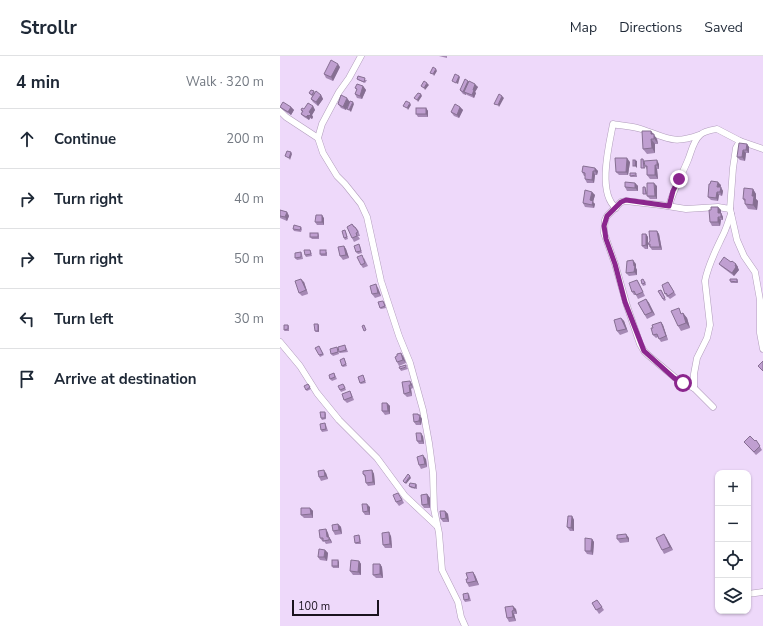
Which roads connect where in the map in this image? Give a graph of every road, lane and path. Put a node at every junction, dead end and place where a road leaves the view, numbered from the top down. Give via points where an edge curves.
1 (361, 56) edge
2 (280, 111) edge
3 (699, 135) junction
4 (318, 138) junction
5 (740, 141) junction
6 (763, 150) edge
7 (669, 206) junction
8 (616, 208) junction
9 (731, 211) junction
10 (280, 342) edge
11 (763, 349) edge
12 (694, 388) junction
13 (712, 407) dead end
14 (437, 526) junction
15 (763, 592) edge
16 (751, 594) edge
17 (465, 626) edge

1 - 4 street via 322,124
2 - 4 street
3 - 5 street via 717,129
3 - 7 street via 673,191
3 - 8 street via 683,140 670,140 640,129 613,124 605,177 608,198
4 - 14 street via 323,153 337,176 361,204 367,217 381,282 410,363 422,410 429,444
5 - 6 street
5 - 9 street via 736,148 733,168
7 - 8 street via 626,200
7 - 9 street via 696,210 718,207
8 - 12 street via 605,220 604,233 640,344 644,351 674,378
9 - 11 street via 740,249 755,272 760,300 760,333
9 - 12 street via 706,276 710,326 697,358
10 - 14 street via 340,420 386,468 405,496
12 - 13 street
14 - 17 street via 442,570 458,602
15 - 16 street

